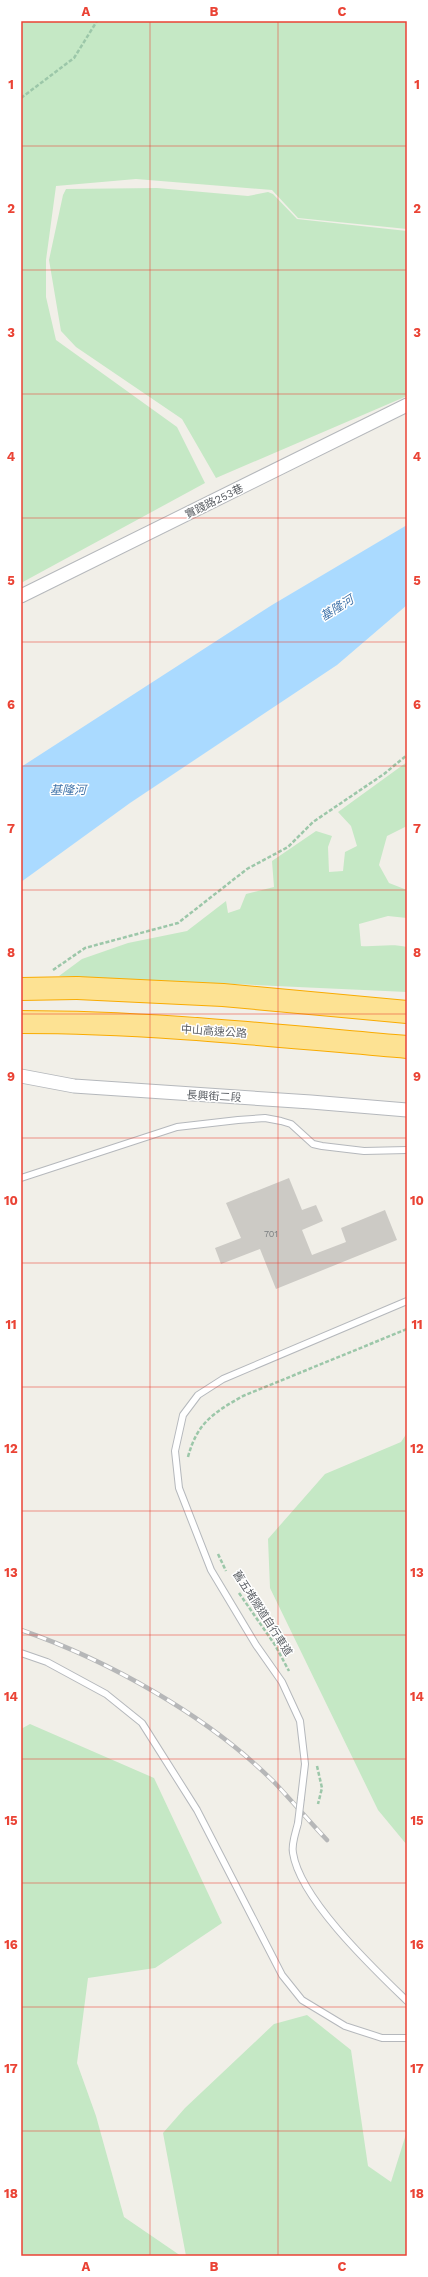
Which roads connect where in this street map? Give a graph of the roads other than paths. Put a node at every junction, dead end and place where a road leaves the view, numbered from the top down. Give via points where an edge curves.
1 (407, 405) edge
2 (21, 596) edge
3 (21, 990) edge
4 (407, 1012) edge
5 (21, 1022) edge
6 (407, 1047) edge
7 (21, 1076) edge
8 (407, 1110) edge
9 (407, 1150) edge
10 (21, 1178) edge
11 (407, 1301) edge
12 (21, 1652) edge
13 (407, 2001) edge
14 (407, 2038) edge

1 - 2 street, 實踐路253巷
3 - 4 highway, bridge via 77,988 223,995
5 - 6 highway, 中山高速公路 via 220,1030
7 - 8 street, 長興街二段 via 74,1086
9 - 10 lane via 364,1151 322,1146 313,1144 291,1124 281,1120 238,1120 177,1127
11 - 13 lane, bridge via 223,1379 198,1395 183,1415 175,1451 179,1488 211,1570 256,1645 282,1682 300,1721 305,1764 292,1852 302,1880 332,1922
12 - 14 lane via 47,1662 106,1694 142,1723 197,1810 282,1976 302,2000 345,2026 382,2038

